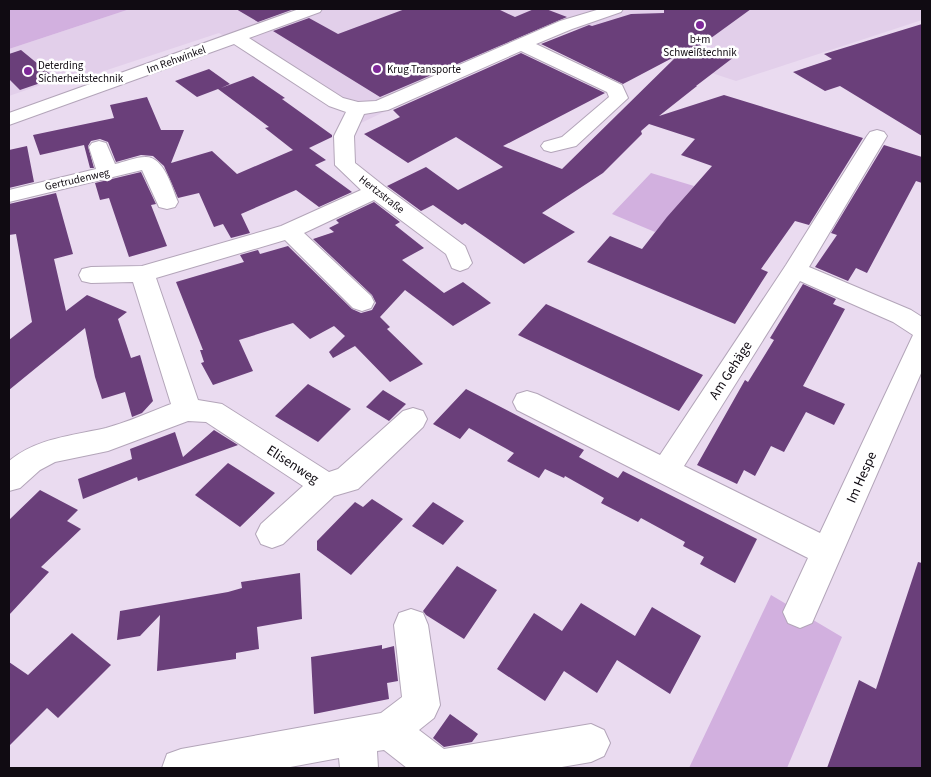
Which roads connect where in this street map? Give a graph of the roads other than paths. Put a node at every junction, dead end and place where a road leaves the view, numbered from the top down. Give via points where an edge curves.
1 (314, 9) edge
2 (615, 9) edge
3 (236, 38) junction
4 (521, 44) junction
5 (357, 109) junction
6 (9, 119) edge
7 (877, 136) dead end
8 (98, 146) dead end
9 (551, 146) dead end
10 (107, 172) junction
11 (376, 191) junction
12 (9, 196) edge
13 (167, 202) dead end
14 (289, 231) junction
15 (460, 263) dead end
16 (794, 270) junction
17 (143, 274) junction
18 (91, 275) dead end
19 (362, 302) dead end
20 (922, 329) edge
21 (922, 342) edge
22 (528, 402) dead end
23 (188, 410) junction
24 (413, 419) dead end
25 (666, 470) junction
26 (9, 479) edge
27 (325, 485) junction
28 (272, 534) dead end
29 (827, 552) junction
30 (800, 612) dead end
31 (410, 626) dead end
32 (591, 743) dead end
33 (368, 745) edge
34 (181, 768) edge
35 (437, 768) edge
36 (446, 768) edge

1 - 3 street, Im Rehwinkel
2 - 4 street
3 - 5 street via 336,102
3 - 6 street, Im Rehwinkel
4 - 5 street via 381,106
4 - 9 street via 615,90 619,98 569,142
5 - 11 street, Hertzstraße via 344,136 345,165
7 - 16 street, Am Gehäge
8 - 10 street
10 - 12 street, Gertrudenweg
10 - 13 street, Gertrudenweg via 146,163 153,170
11 - 14 street
11 - 15 street, Hertzstraße via 457,251
14 - 17 street
14 - 19 street
16 - 20 street via 902,316
16 - 25 street, Am Gehäge
17 - 18 street
17 - 23 street
21 - 29 street, Im Hespe
22 - 25 street
23 - 26 street, Elisenweg via 108,439 46,453 30,461
23 - 27 street, Elisenweg via 212,412
24 - 27 street, Elisenweg via 348,480
25 - 29 street
27 - 28 street
29 - 30 street, Im Hespe
31 - 33 street via 421,706
32 - 36 street
33 - 34 street
33 - 35 street

